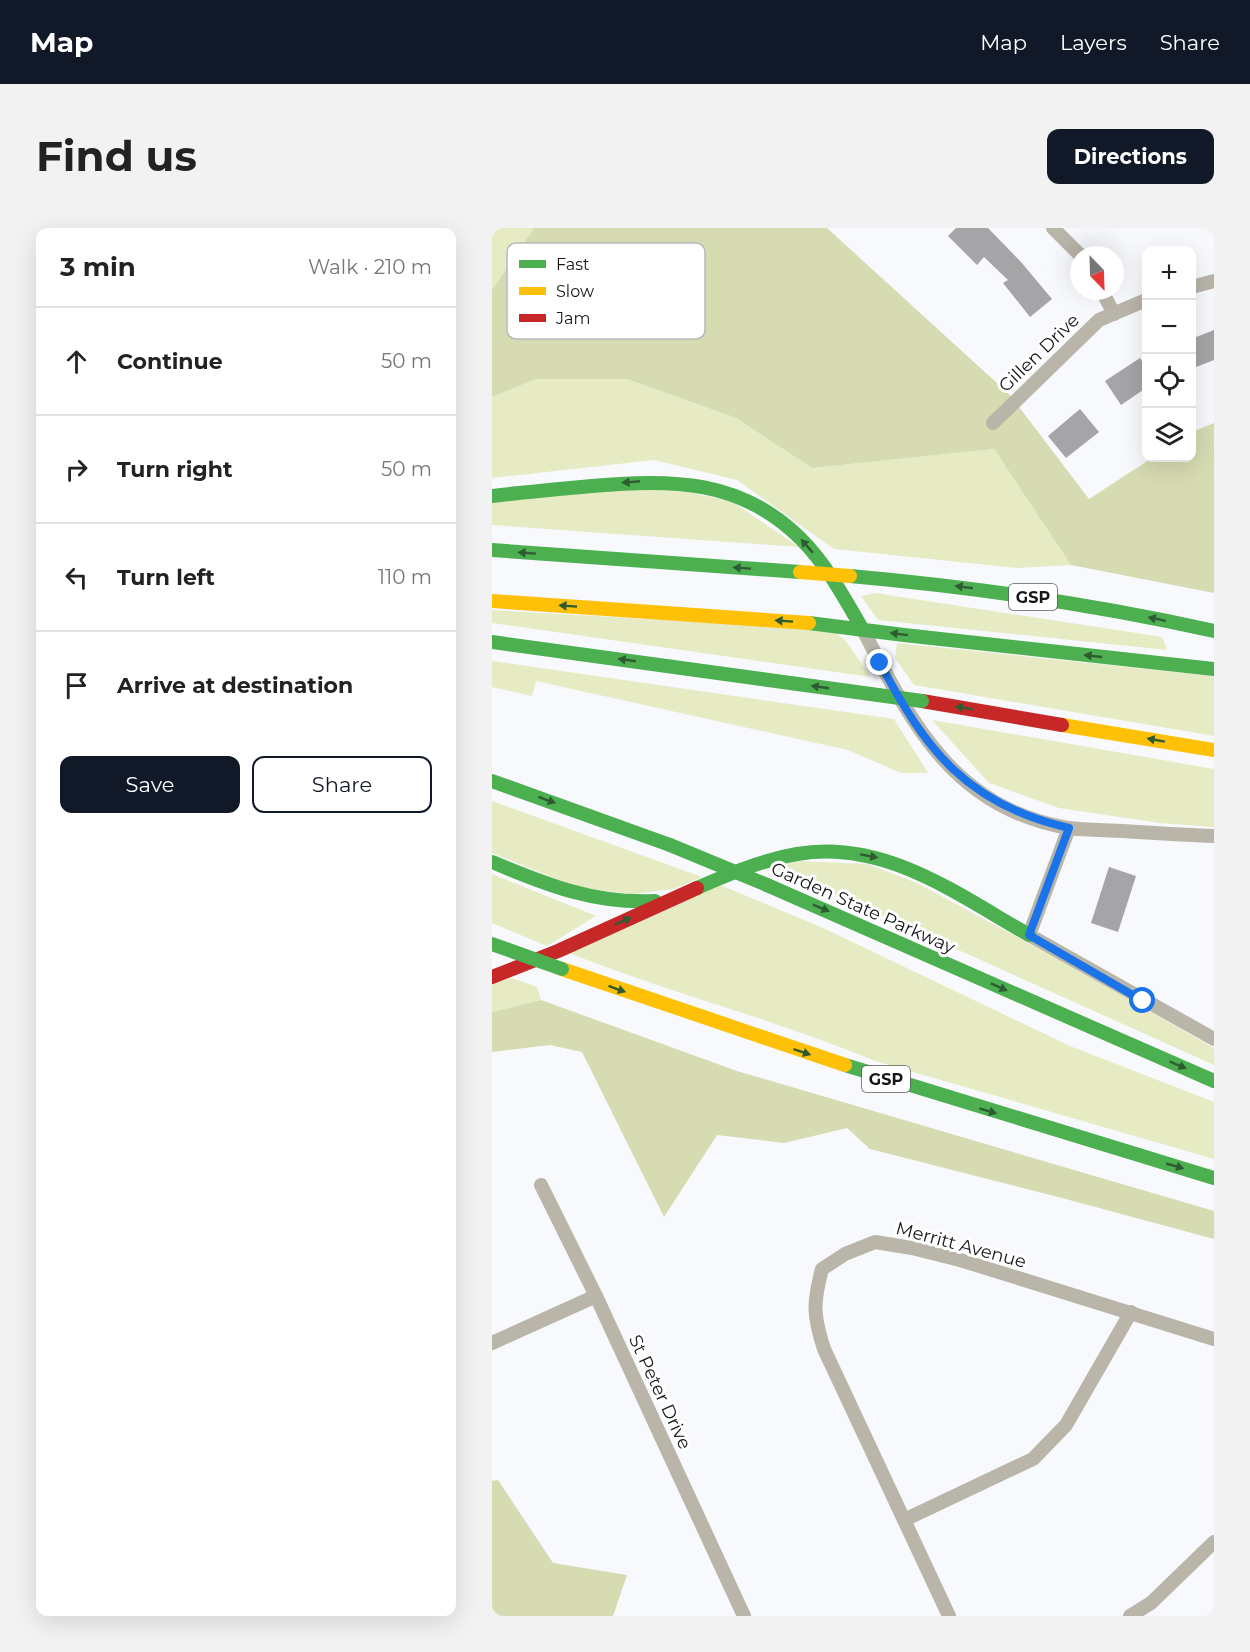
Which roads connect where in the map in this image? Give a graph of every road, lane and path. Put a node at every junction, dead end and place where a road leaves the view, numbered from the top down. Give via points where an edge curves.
1 (1053, 228) edge
2 (1071, 246) edge
3 (1214, 280) edge
4 (1196, 285) edge
5 (1107, 300) edge
6 (1142, 302) edge
7 (1114, 314) junction
8 (993, 423) dead end
9 (492, 496) edge
10 (492, 550) edge
11 (492, 601) edge
12 (863, 630) junction
13 (1214, 631) edge
14 (492, 642) edge
15 (1214, 669) edge
16 (1214, 750) edge
17 (492, 781) edge
18 (1069, 828) junction
19 (1214, 836) edge
20 (492, 862) edge
21 (673, 898) junction
22 (1029, 935) junction
23 (492, 944) edge
24 (492, 977) edge
25 (1214, 1040) edge
26 (1214, 1081) edge
27 (1214, 1178) edge
28 (541, 1185) dead end
29 (596, 1296) junction
30 (1131, 1312) junction
31 (1214, 1339) edge
32 (492, 1343) edge
33 (904, 1520) junction
34 (1214, 1542) edge
35 (744, 1616) edge
36 (949, 1616) edge
37 (1130, 1616) edge

1 - 2 street
3 - 4 street
5 - 7 street
6 - 7 street, Gillen Drive
7 - 8 street, Gillen Drive via 1099,320
12 -> 9 highway via 825,568 802,541 761,508 726,491 653,480
13 -> 10 highway, GSP, bridge via 969,587
12 -> 11 highway via 803,622
15 -> 12 highway
12 - 18 street via 906,710 948,766 997,802
16 -> 14 highway, bridge via 922,701
17 -> 26 highway, Garden State Parkway, bridge via 670,845 767,885
18 - 19 street
18 - 22 street
20 - 21 highway via 583,897 634,903
21 -> 22 highway via 731,872 782,857 827,852 861,854 892,861 925,876
24 -> 21 highway
22 - 25 street
23 -> 27 highway, GSP, bridge via 804,1053
28 - 29 street, St Peter Drive
29 - 32 street
29 - 35 street, St Peter Drive
30 - 31 street, Merritt Avenue
30 - 33 street via 1066,1425 1033,1459
30 - 33 street, Merritt Avenue via 960,1260 875,1242 822,1269 815,1296 824,1349
33 - 36 street, Merritt Avenue
34 - 37 street via 1151,1603

